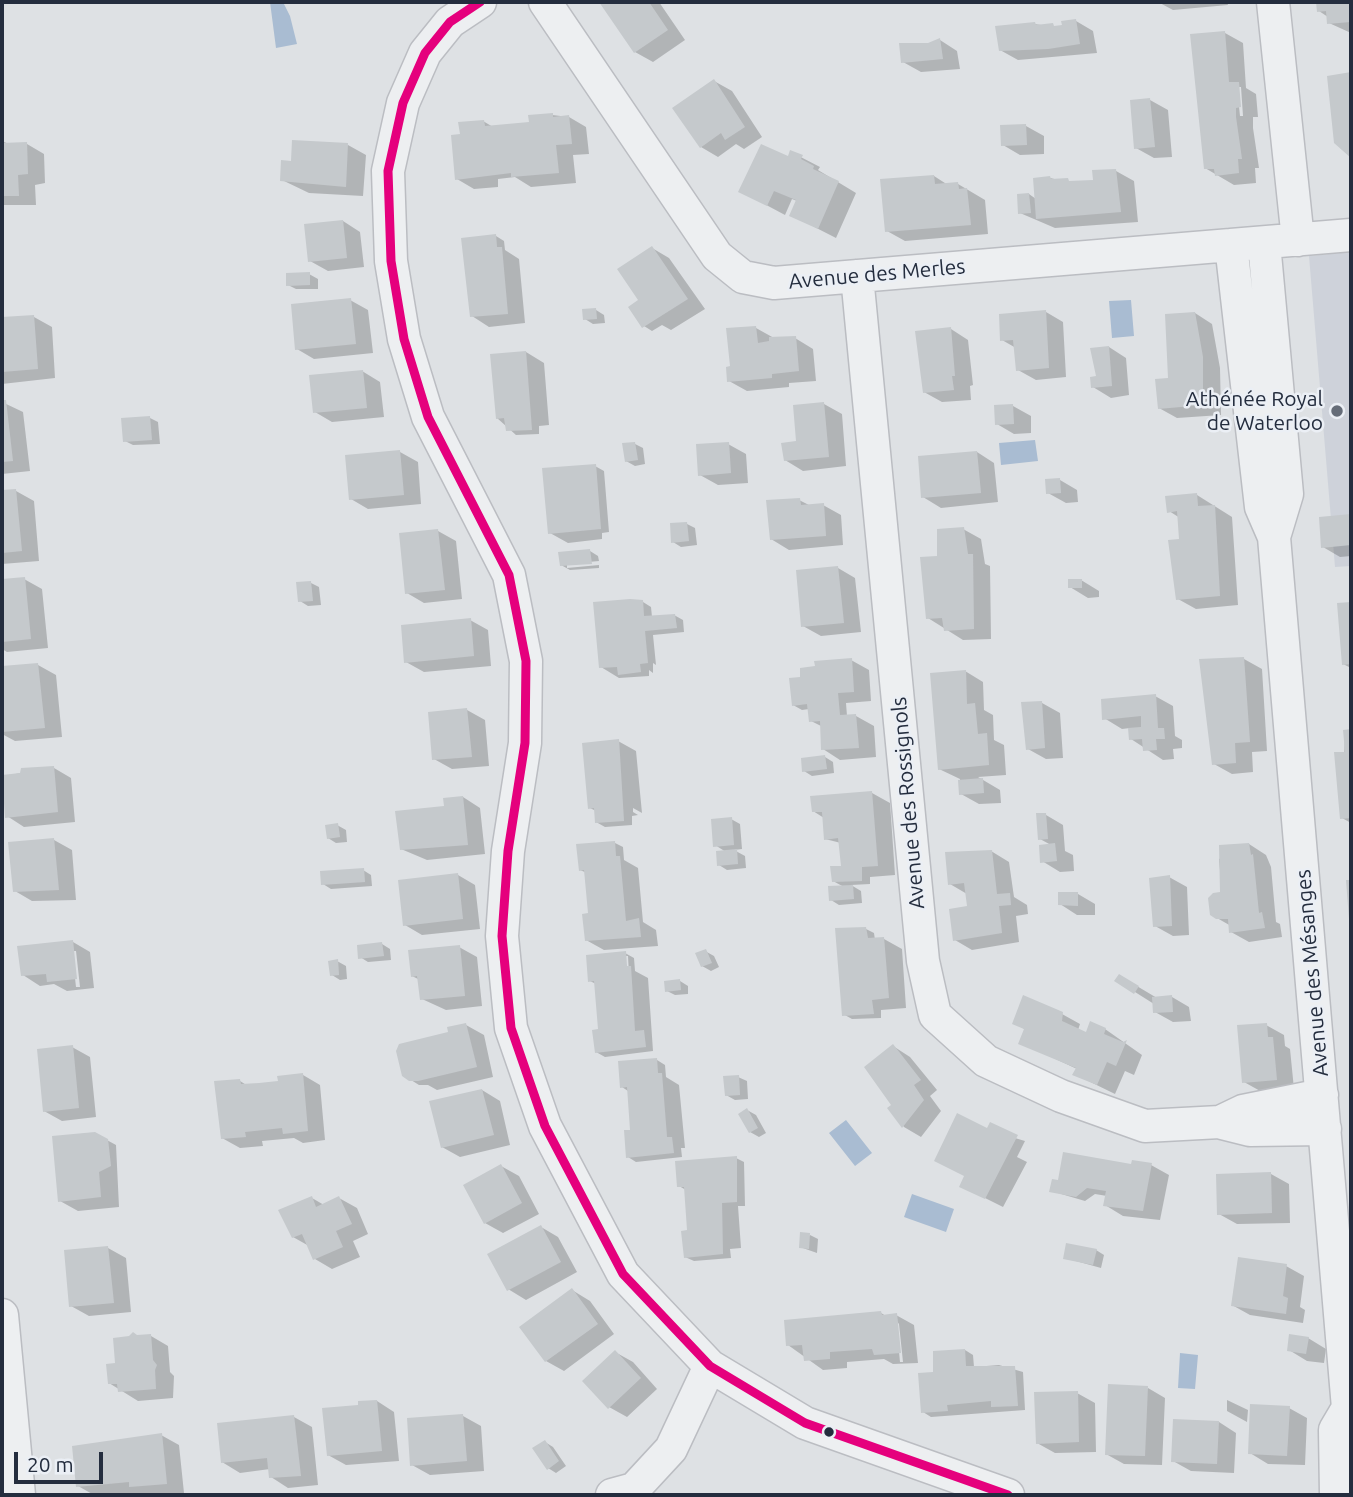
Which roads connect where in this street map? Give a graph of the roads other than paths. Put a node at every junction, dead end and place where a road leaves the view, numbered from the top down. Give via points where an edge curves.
1 (480, 2) edge
2 (545, 2) edge
3 (1273, 2) edge
4 (1351, 235) edge
5 (1298, 240) junction
6 (1264, 243) junction
7 (1231, 245) junction
8 (857, 276) junction
9 (1274, 537) junction
10 (1322, 1095) junction
11 (1220, 1122) junction
12 (1325, 1129) junction
13 (2, 1315) edge
14 (710, 1366) junction
15 (1350, 1410) edge
16 (19, 1495) edge
17 (612, 1495) edge
18 (1008, 1495) edge
19 (1336, 1495) edge

1 - 14 street via 450,22 425,53 403,103 388,184 391,261 404,339 428,417 509,575 526,661 525,743 508,851 502,936 511,1028 545,1126 624,1274
2 - 8 street, Avenue des Merles via 717,256 743,277 774,283
3 - 5 street
4 - 5 street, Avenue des Merles
5 - 6 street, Avenue des Merles
6 - 7 street, Avenue des Merles
6 - 9 street, Avenue des Mésanges via 1287,494
7 - 8 street, Avenue des Merles
7 - 9 street, Avenue des Mésanges via 1261,506
8 - 11 street, Avenue des Rossignols via 923,961 935,1015 986,1062 1061,1096 1146,1126
9 - 10 street, Avenue des Mésanges
10 - 11 street, Avenue des Rossignols via 1243,1111
10 - 12 street, Avenue des Mésanges
11 - 12 street, Avenue des Rossignols via 1250,1130
12 - 15 street, Avenue des Mésanges
13 - 16 street
14 - 17 street via 671,1449 634,1489
14 - 18 street via 805,1423
15 - 19 street, Avenue des Mésanges via 1335,1430

